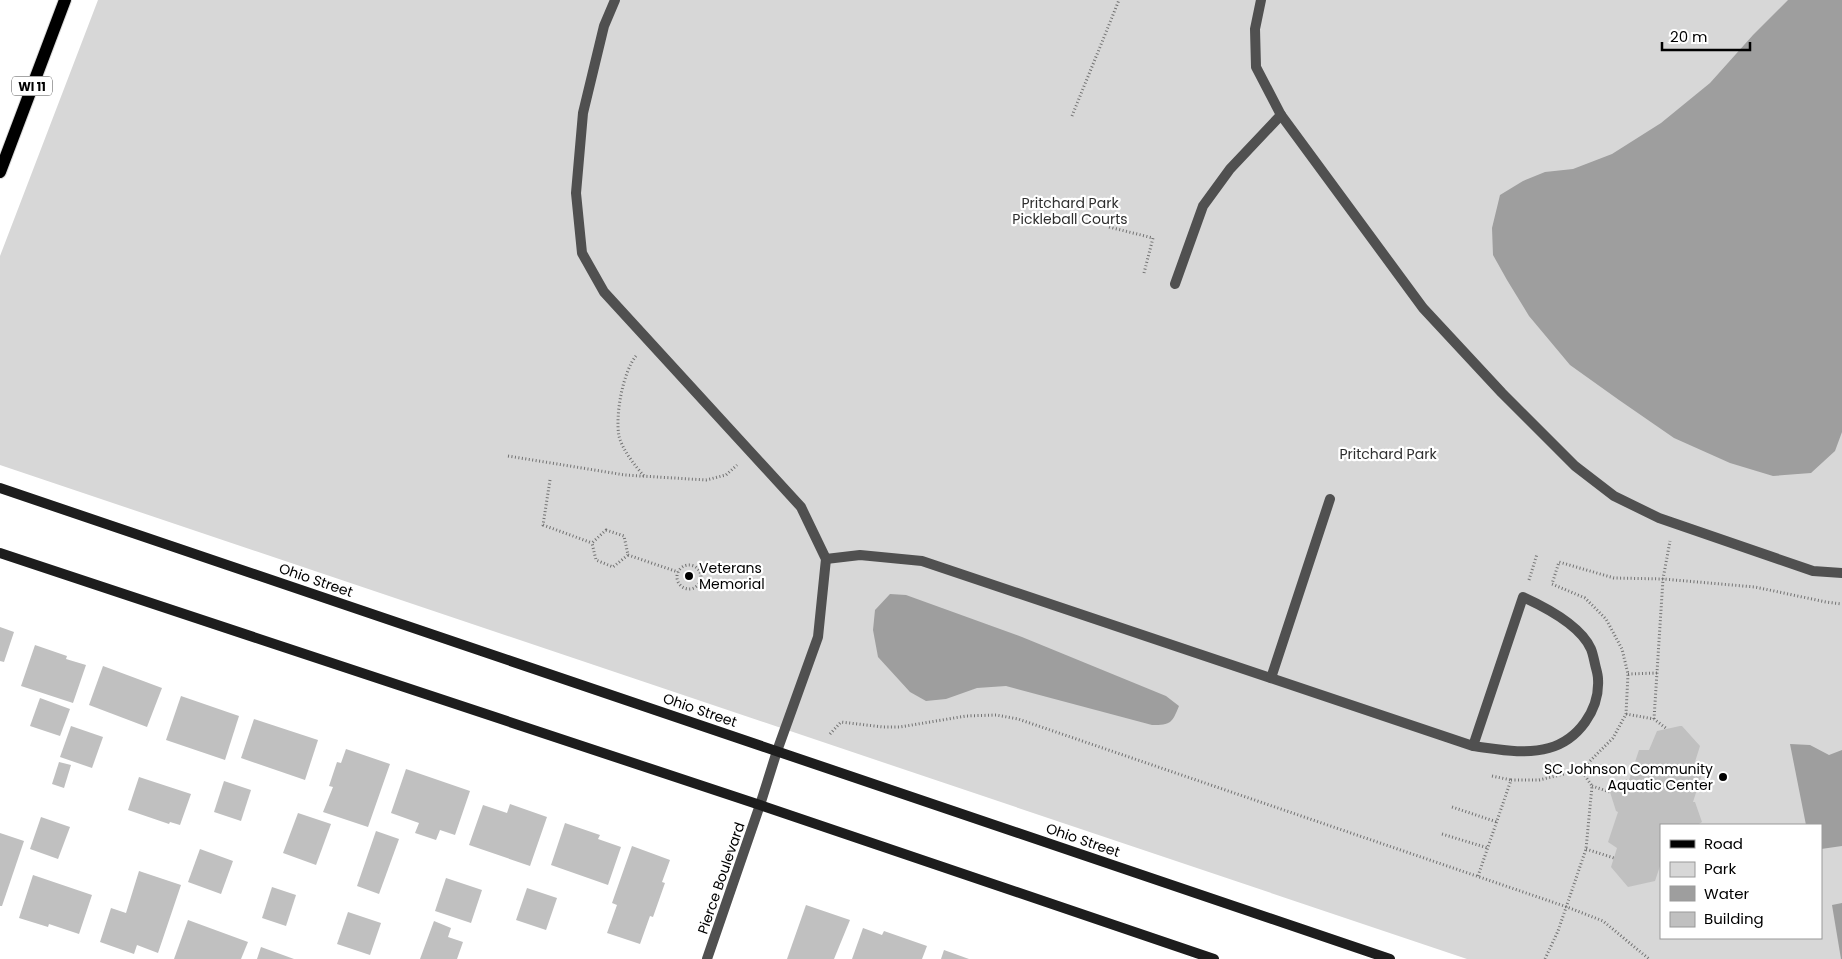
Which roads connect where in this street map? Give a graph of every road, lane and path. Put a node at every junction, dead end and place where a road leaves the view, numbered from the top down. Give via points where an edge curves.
1 (64, 0) edge
2 (615, 0) edge
3 (1119, 0) edge
4 (1261, 0) edge
5 (1281, 115) junction
6 (1072, 116) dead end
7 (0, 172) edge
8 (1109, 227) dead end
9 (1144, 273) dead end
10 (1175, 284) dead end
11 (649, 340) junction
12 (752, 452) junction
13 (508, 456) dead end
14 (644, 476) junction
15 (550, 480) dead end
16 (0, 488) edge
17 (1330, 499) dead end
18 (1673, 524) junction
19 (592, 543) junction
20 (0, 553) edge
21 (628, 555) junction
22 (826, 559) junction
23 (678, 572) junction
24 (1842, 573) edge
25 (1662, 579) junction
26 (1842, 604) edge
27 (1657, 673) junction
28 (1628, 674) junction
29 (1271, 678) junction
30 (1626, 714) junction
31 (1654, 718) junction
32 (1667, 729) dead end
33 (830, 734) dead end
34 (1473, 746) junction
35 (777, 751) junction
36 (1581, 770) junction
37 (1492, 776) dead end
38 (1511, 780) junction
39 (1592, 786) junction
40 (1610, 792) dead end
41 (760, 805) junction
42 (1452, 807) dead end
43 (1497, 822) junction
44 (1442, 834) dead end
45 (1488, 848) junction
46 (1586, 849) junction
47 (1614, 858) dead end
48 (1478, 876) junction
49 (1567, 907) junction
50 (707, 959) edge
51 (1214, 959) edge
52 (1390, 959) edge
53 (1545, 959) edge
54 (1650, 959) edge

1 - 7 main road, WI 11
2 - 11 street via 604,26 583,113 576,193 581,244 582,253 604,292
3 - 6 path
4 - 5 street via 1255,30 1256,67
5 - 10 street via 1230,169 1204,206
5 - 18 street via 1423,308 1502,393 1575,466 1614,496
8 - 9 path via 1154,238
11 - 12 street
11 - 14 path via 632,360 624,379 619,406 619,436 632,462
12 - 14 path via 726,475 706,480
12 - 22 street via 802,507
13 - 14 path
15 - 19 path via 543,525
16 - 35 street, Ohio Street
17 - 29 street
18 - 24 street via 1813,571
18 - 25 path
19 - 21 path via 596,560 613,567
19 - 21 path via 606,530 624,536
20 - 41 street
21 - 23 path
22 - 29 street via 860,555 922,561
22 - 35 street, Pierce Boulevard via 818,637
23 - 23 path via 677,580 685,588 696,587 701,580 701,573 694,565 682,566
25 - 26 path via 1754,587
25 - 27 path
25 - 28 path via 1614,578 1559,562 1552,584 1586,598 1606,619 1622,649
27 - 28 path
27 - 31 path
28 - 30 path
29 - 34 street
30 - 31 path
30 - 36 path via 1613,738
31 - 32 path
33 - 48 path via 841,722 900,727 966,716 996,715 1018,719
34 - 34 street via 1524,751 1549,748 1574,735 1587,721 1595,702 1598,680 1591,649 1576,629 1523,598
35 - 41 street, Pierce Boulevard
35 - 52 street, Ohio Street
36 - 38 path via 1540,780
36 - 39 path
37 - 38 path
38 - 43 path
39 - 40 path
39 - 46 path
41 - 50 street, Pierce Boulevard
41 - 51 street
42 - 43 path
43 - 45 path
44 - 45 path
45 - 48 path
46 - 47 path
46 - 49 path
48 - 49 path
49 - 53 path
49 - 54 path via 1602,921

